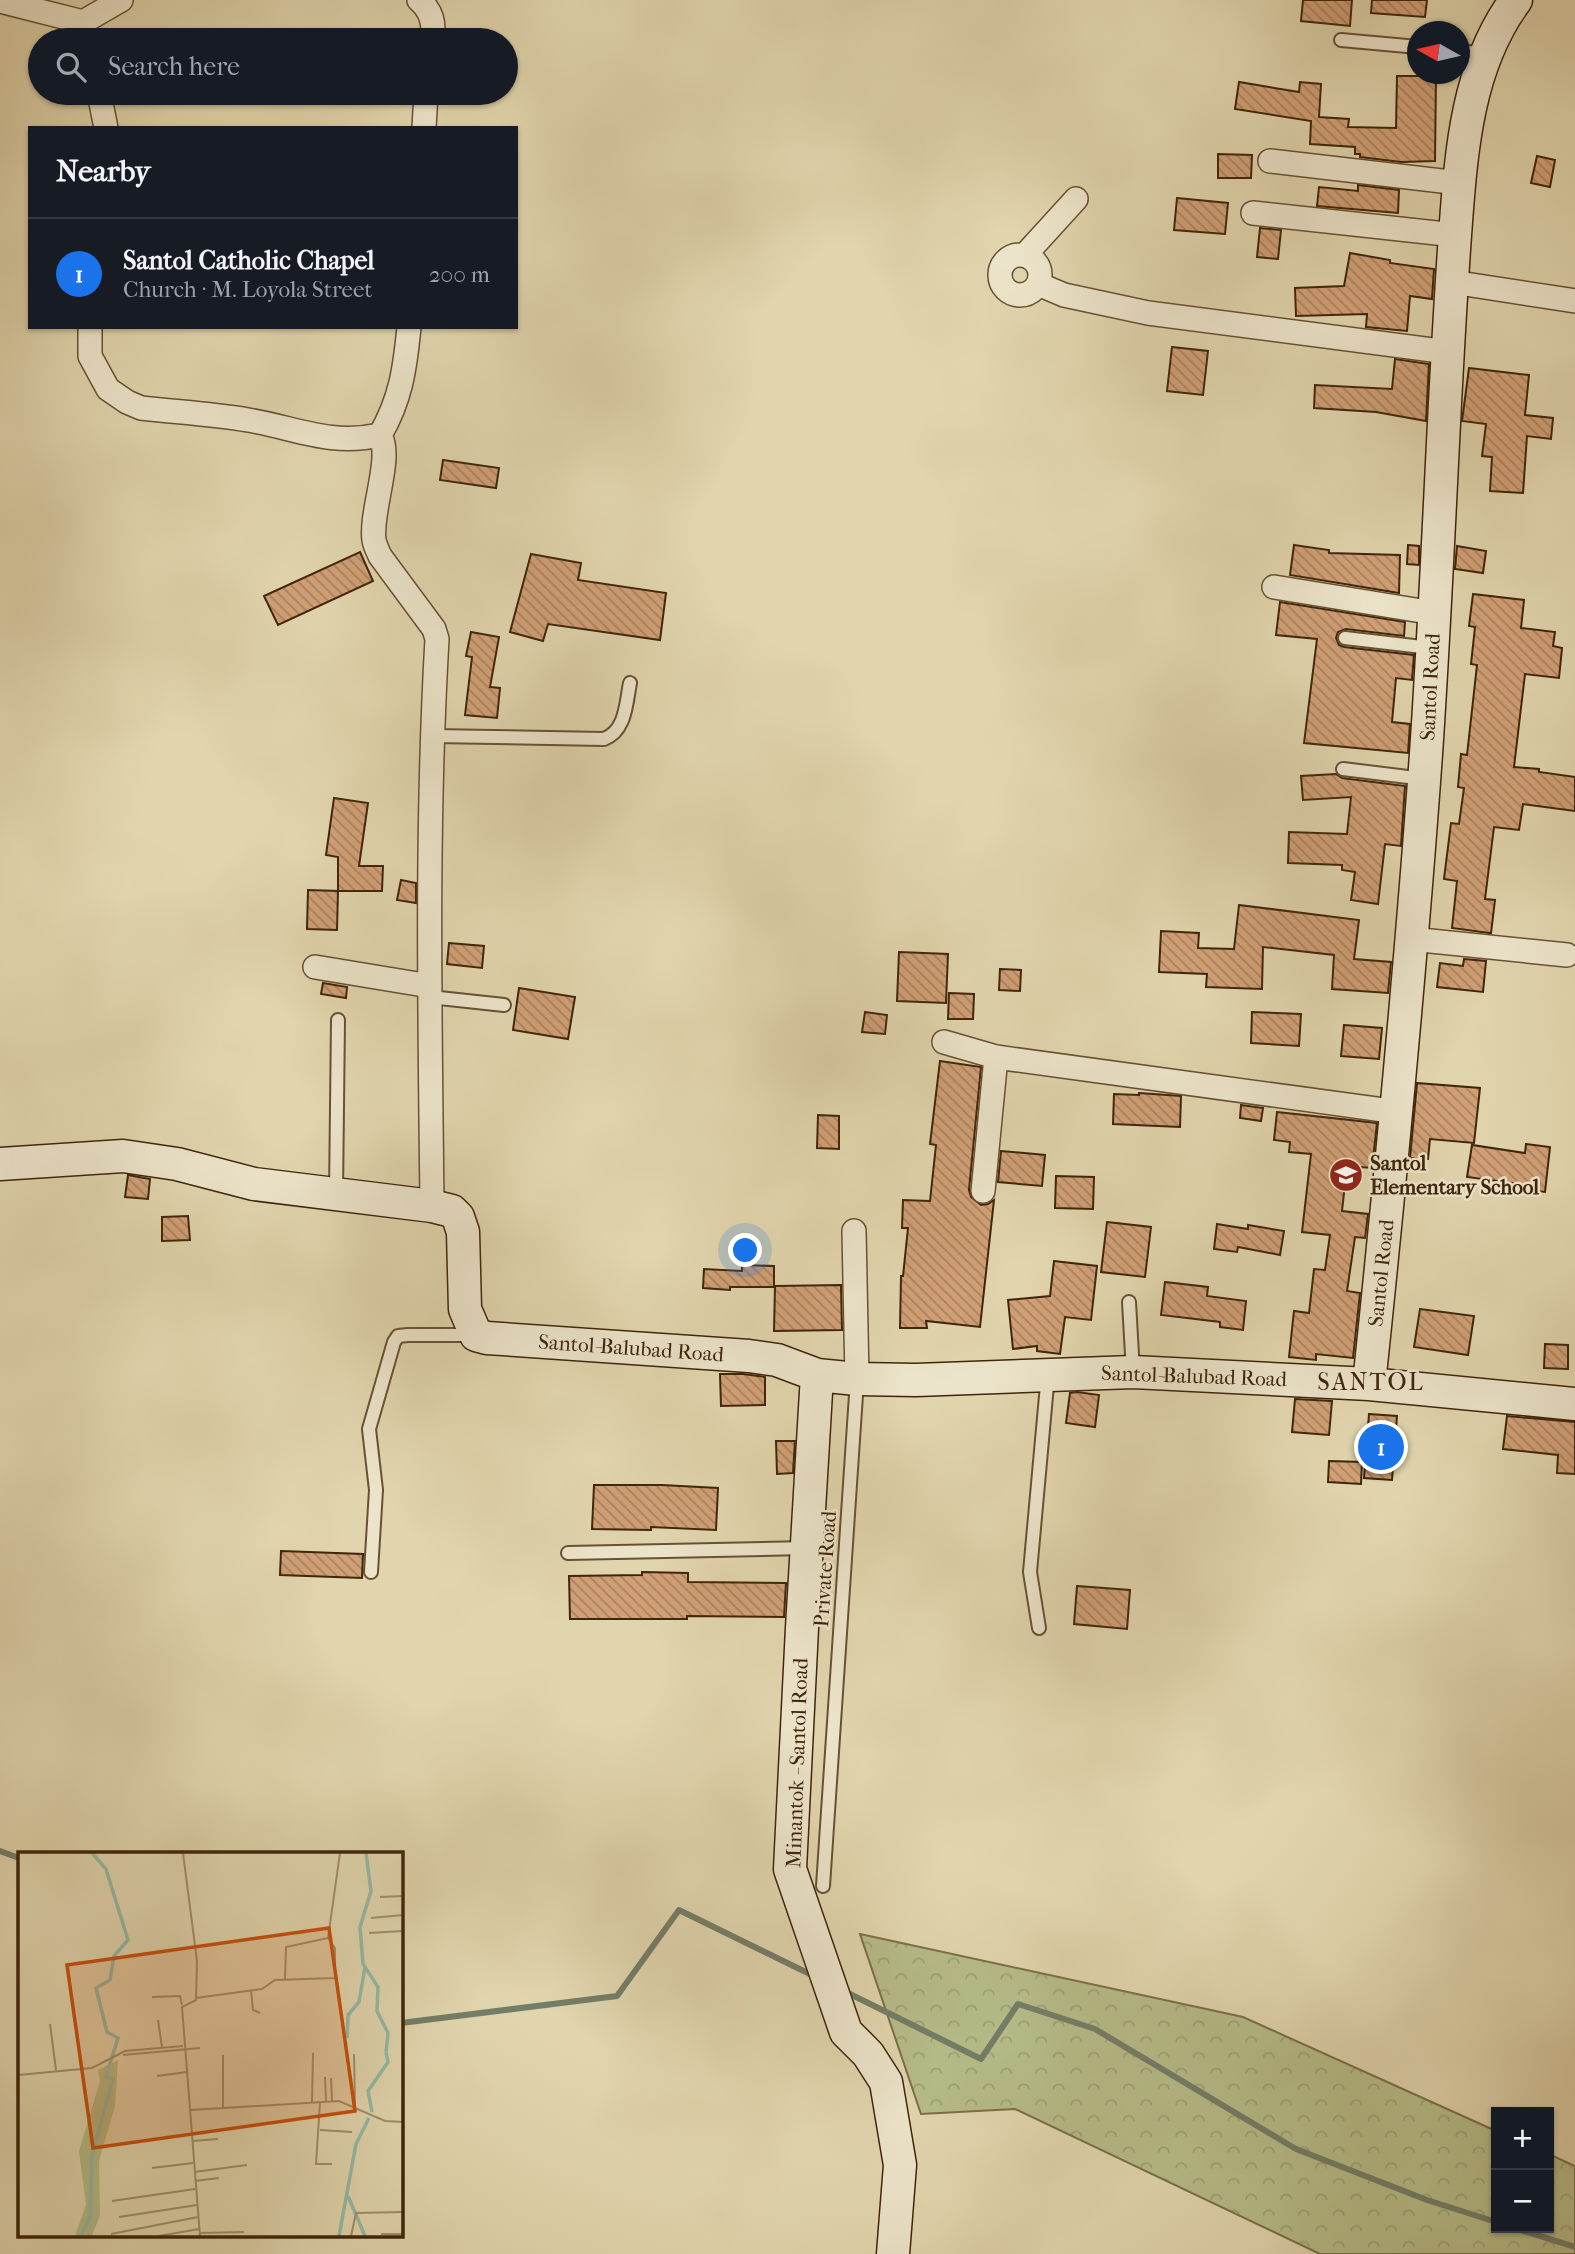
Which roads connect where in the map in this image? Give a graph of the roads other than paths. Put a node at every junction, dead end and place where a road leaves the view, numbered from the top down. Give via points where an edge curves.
1 (121, 0) edge
2 (419, 0) edge
3 (1516, 0) edge
4 (0, 1) edge
5 (76, 28) edge
6 (88, 28) edge
7 (432, 28) edge
8 (1341, 40) dead end
9 (1407, 46) edge
10 (1472, 52) edge
11 (101, 105) edge
12 (425, 105) edge
13 (106, 126) edge
14 (424, 126) edge
15 (1270, 161) dead end
16 (1459, 183) junction
17 (1076, 200) dead end
18 (1253, 213) dead end
19 (1455, 235) junction
20 (1025, 255) junction
21 (1451, 282) junction
22 (1038, 284) junction
23 (1575, 302) edge
24 (90, 329) edge
25 (409, 329) edge
26 (1448, 352) junction
27 (380, 435) junction
28 (1274, 587) dead end
29 (1434, 613) junction
30 (1345, 638) dead end
31 (1432, 648) junction
32 (630, 682) dead end
33 (432, 736) junction
34 (1343, 769) dead end
35 (1424, 779) junction
36 (1411, 939) junction
37 (1567, 956) dead end
38 (315, 967) dead end
39 (430, 992) junction
40 (504, 1005) dead end
41 (338, 1020) dead end
42 (944, 1042) dead end
43 (996, 1057) junction
44 (1398, 1112) junction
45 (0, 1164) edge
46 (984, 1191) dead end
47 (335, 1194) junction
48 (432, 1206) junction
49 (854, 1231) dead end
50 (1129, 1302) dead end
51 (477, 1335) junction
52 (1133, 1372) junction
53 (1048, 1374) junction
54 (817, 1375) junction
55 (857, 1380) junction
56 (1369, 1384) junction
57 (1575, 1404) edge
58 (806, 1548) junction
59 (568, 1553) dead end
60 (371, 1572) dead end
61 (1039, 1628) dead end
62 (823, 1886) dead end
63 (893, 2254) edge

1 - 6 street
2 - 7 street via 429,8
3 - 10 street, Santol Road
4 - 5 street
8 - 9 lane
10 - 16 street, Santol Road
11 - 13 street
12 - 14 street
15 - 16 street
16 - 19 street, Santol Road
17 - 20 street
18 - 19 street
19 - 21 street, Santol Road
20 - 22 street via 1038,266
20 - 22 street via 1008,258 1002,265 1001,283 1015,295 1024,295
21 - 23 street
21 - 26 street, Santol Road
22 - 26 street via 1064,295 1148,313
24 - 27 street via 90,356 108,389 141,408 249,420 329,439
25 - 27 street via 404,379
26 - 29 street, Santol Road
27 - 33 street via 385,448 374,543 434,629
28 - 29 street
29 - 31 street, Santol Road
30 - 31 lane
31 - 35 street, Santol Road
32 - 33 lane via 622,722 614,735 604,738
33 - 39 street
34 - 35 lane
35 - 36 street, Santol Road
36 - 37 street
36 - 44 street, Santol Road
38 - 39 street
39 - 40 lane
39 - 48 street
41 - 47 lane
42 - 43 street
43 - 44 street
43 - 46 street
44 - 56 street, Santol Road
45 - 47 street via 123,1156 254,1184
47 - 48 street
48 - 51 street via 458,1217 463,1232 465,1309
49 - 55 street
50 - 52 lane
51 - 54 street, Santol-Balubad Road via 749,1356 777,1360
51 - 60 lane via 408,1335 398,1336 394,1342 369,1429 376,1489
52 - 53 street, Santol-Balubad Road
52 - 56 street, Santol-Balubad Road
53 - 55 street, Santol-Balubad Road
53 - 61 lane via 1030,1572
54 - 55 street, Santol-Balubad Road
54 - 58 street, Minantok - Santol Road
55 - 62 lane, Private Road
56 - 57 street, Santol-Balubad Road
58 - 59 lane
58 - 63 street, Minantok - Santol Road via 790,1869 846,2032 886,2081 900,2165

